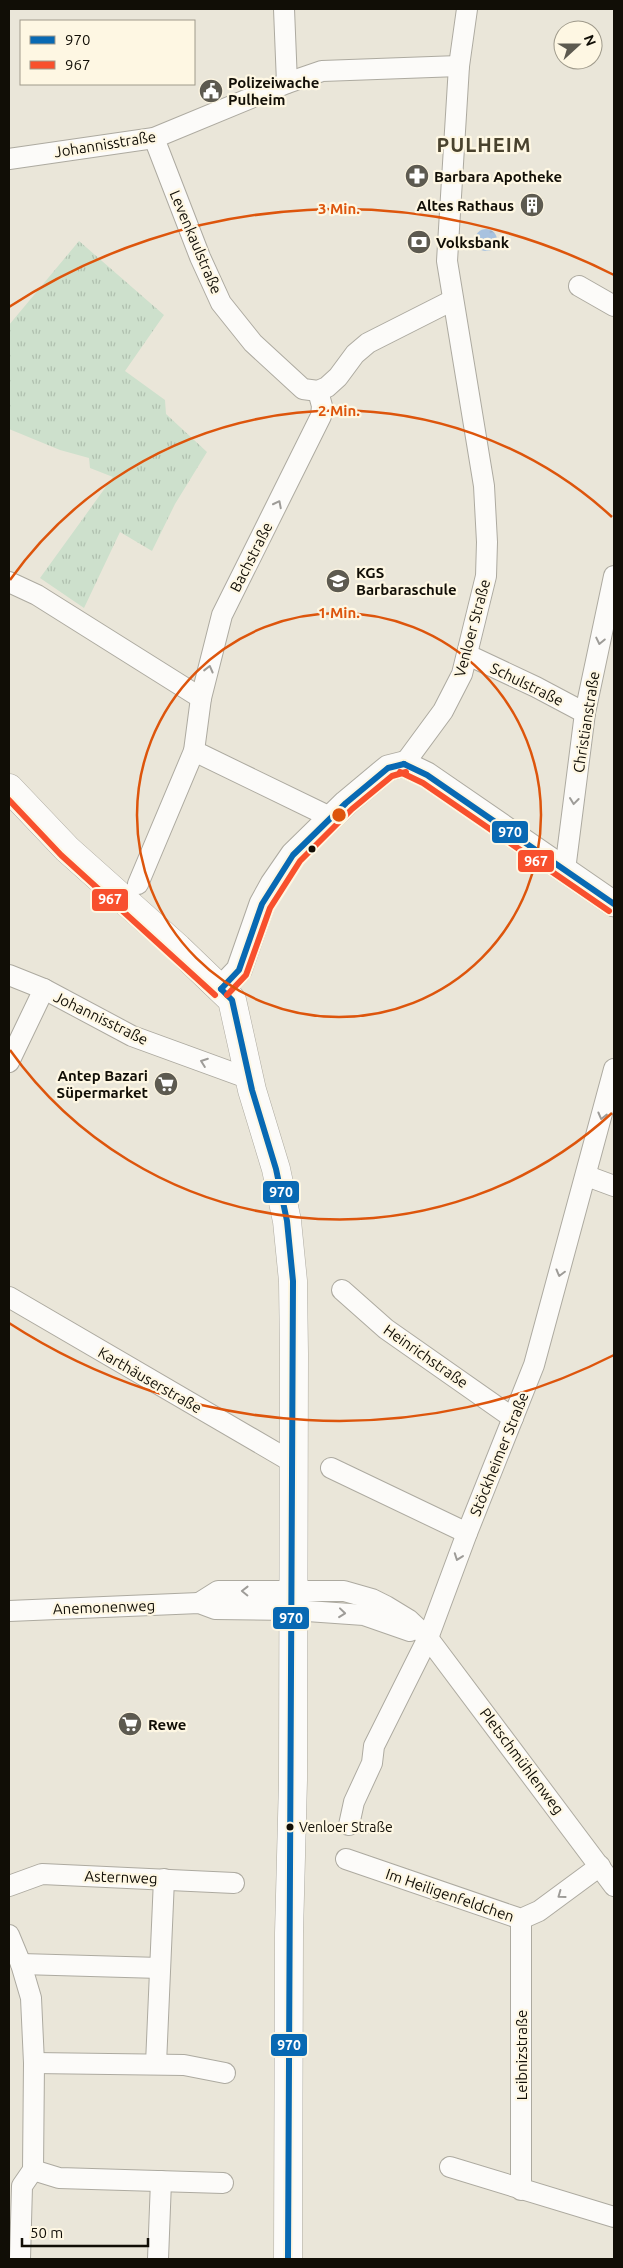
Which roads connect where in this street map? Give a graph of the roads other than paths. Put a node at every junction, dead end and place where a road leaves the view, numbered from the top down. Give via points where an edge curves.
1 (284, 9) edge
2 (467, 9) edge
3 (459, 66) junction
4 (287, 82) junction
5 (154, 138) junction
6 (9, 159) edge
7 (579, 286) dead end
8 (453, 300) junction
9 (614, 306) edge
10 (318, 391) junction
11 (614, 576) edge
12 (9, 582) edge
13 (468, 655) junction
14 (201, 698) junction
15 (585, 713) junction
16 (194, 751) junction
17 (404, 764) junction
18 (9, 788) edge
19 (330, 817) junction
20 (565, 870) junction
21 (138, 884) dead end
22 (614, 904) edge
23 (9, 975) edge
24 (44, 989) junction
25 (221, 989) junction
26 (9, 1062) edge
27 (614, 1069) edge
28 (250, 1079) junction
29 (587, 1176) junction
30 (614, 1186) edge
31 (342, 1290) dead end
32 (9, 1297) edge
33 (513, 1418) junction
34 (292, 1462) junction
35 (331, 1468) dead end
36 (467, 1532) junction
37 (293, 1601) junction
38 (9, 1611) edge
39 (428, 1638) junction
40 (349, 1825) dead end
41 (346, 1859) dead end
42 (600, 1866) junction
43 (164, 1879) junction
44 (234, 1883) dead end
45 (9, 1886) edge
46 (614, 1886) edge
47 (521, 1919) junction
48 (9, 1935) edge
49 (21, 1964) junction
50 (160, 1968) junction
51 (34, 2063) junction
52 (156, 2064) junction
53 (226, 2073) dead end
54 (450, 2167) dead end
55 (33, 2170) junction
56 (161, 2181) junction
57 (223, 2182) dead end
58 (520, 2190) junction
59 (614, 2217) edge
60 (20, 2259) edge
61 (158, 2259) edge
62 (288, 2259) edge

1 - 4 street
2 - 3 street, Venloer Straße
3 - 4 street, Johannisstraße via 322,71
3 - 8 street, Venloer Straße via 447,261
4 - 5 street, Johannisstraße
5 - 6 street, Johannisstraße
5 - 10 street, Levenkaulstraße via 221,303 253,343 304,389
7 - 9 street
8 - 10 street via 368,343 328,387
8 - 13 street, Venloer Straße via 484,486 487,542 486,576
14 -> 10 street, Bachstraße via 222,615 321,416
11 -> 15 street, Christianstraße
12 - 14 street
13 - 15 street, Schulstraße
13 - 17 street, Venloer Straße via 443,711
14 - 16 street, Bachstraße
15 -> 20 street, Christianstraße
16 - 19 street
16 - 21 street, Bachstraße
17 - 19 street via 388,768
17 - 20 street via 427,775
18 - 25 main road via 67,849
19 - 25 street via 293,855 272,884 240,970
20 - 22 street
23 - 24 street, Johannisstraße
24 - 26 street
28 -> 24 street, Johannisstraße via 132,1036
25 - 28 main road via 232,1000
27 -> 29 street, Stöckheimer Straße
28 - 34 main road via 287,1220 293,1281
29 - 30 street
29 -> 33 street, Stöckheimer Straße via 534,1365
31 - 33 street, Heinrichstraße via 386,1329
32 - 34 street, Karthäuserstraße
33 - 36 street, Stöckheimer Straße
34 - 37 main road
35 - 36 street
36 -> 39 street, Stöckheimer Straße
37 - 38 street, Anemonenweg via 215,1609 199,1603
37 - 39 street via 364,1615
37 - 62 main road
39 - 40 street, Stöckheimer Straße via 374,1746 372,1763 354,1802
39 - 42 street, Pletschmühlenweg
41 - 47 street, Im Heiligenfeldchen
42 - 46 street, Pletschmühlenweg
42 -> 47 street, Im Heiligenfeldchen via 539,1911
43 - 44 street, Asternweg
43 - 45 street, Asternweg via 42,1874
43 - 50 street
47 - 58 street, Leibnizstraße
48 - 49 street
49 - 50 street
49 - 51 street via 31,1998
50 - 52 street
51 - 52 street
51 - 55 street
52 - 53 street via 184,2065
54 - 58 street
55 - 56 street via 59,2178
55 - 60 street via 22,2186
56 - 57 street
56 - 61 street
58 - 59 street

